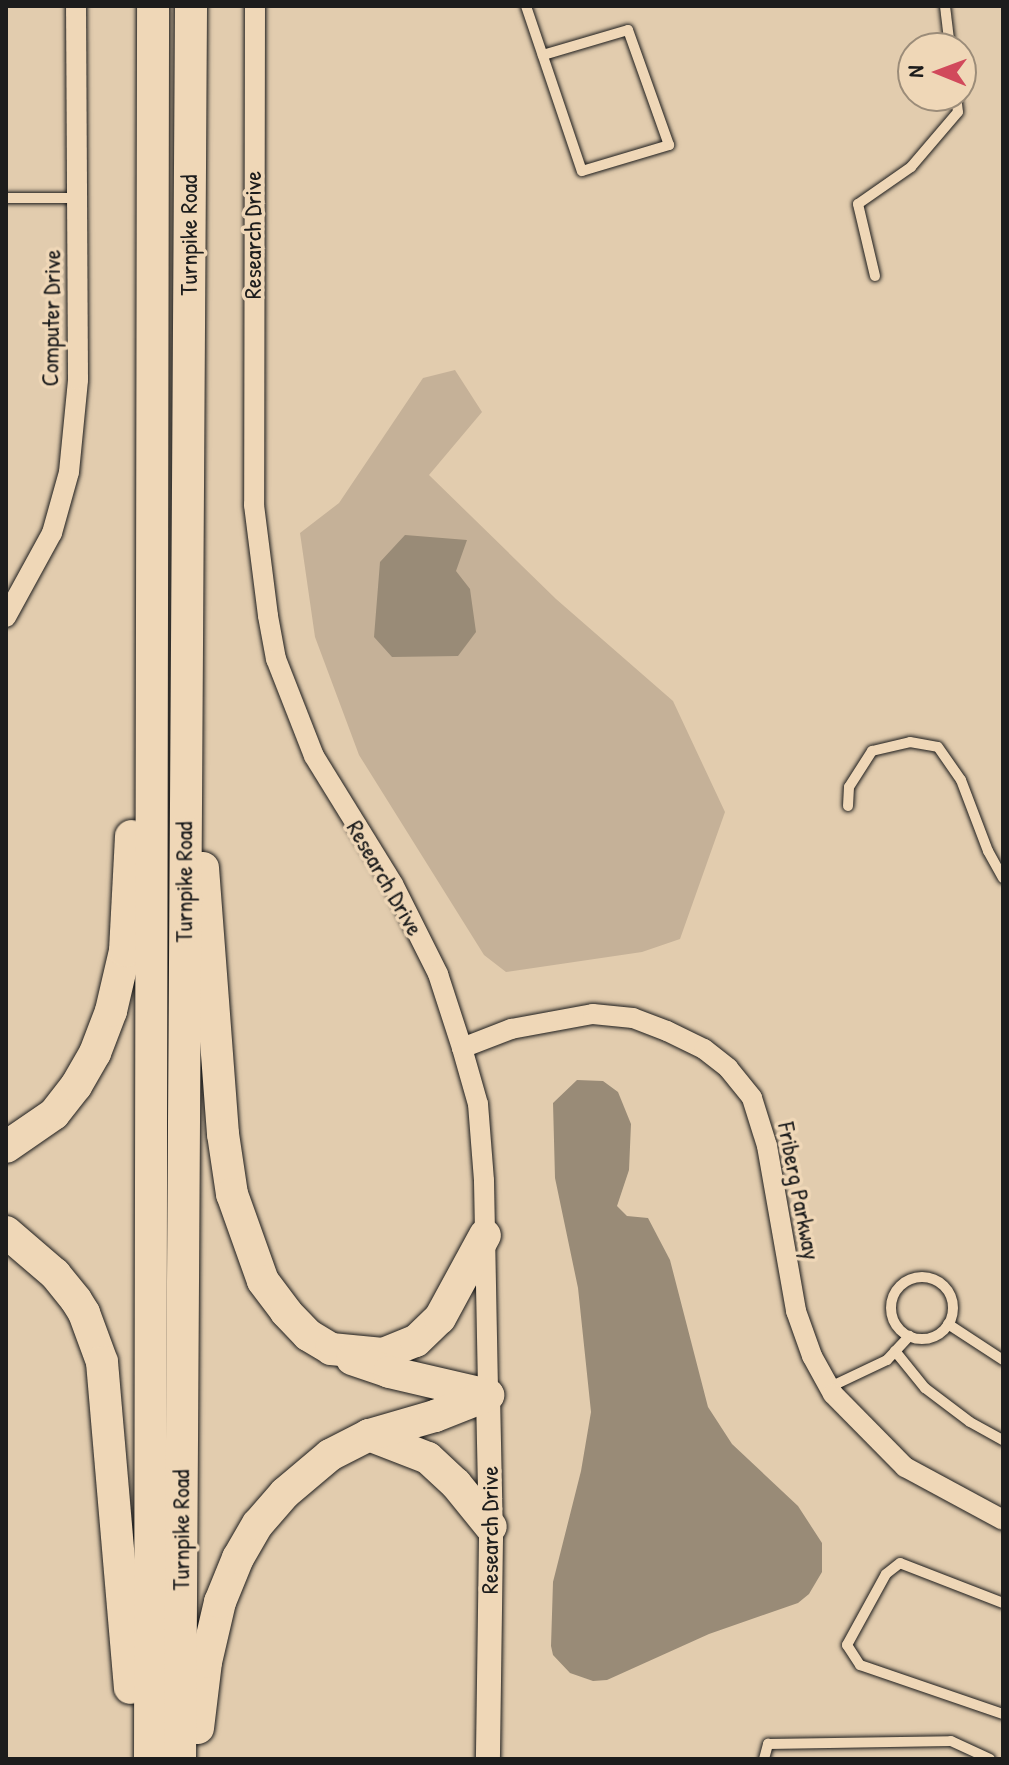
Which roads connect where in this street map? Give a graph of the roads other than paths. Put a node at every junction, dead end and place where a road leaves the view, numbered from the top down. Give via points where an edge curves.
1 (76, 6) edge
2 (153, 6) edge
3 (191, 6) edge
4 (255, 6) edge
5 (526, 6) edge
6 (945, 6) edge
7 (948, 32) edge
8 (543, 55) junction
9 (958, 112) edge
10 (6, 198) edge
11 (77, 198) junction
12 (155, 233) junction
13 (875, 276) dead end
14 (186, 581) junction
15 (6, 617) edge
16 (848, 806) dead end
17 (1003, 878) edge
18 (462, 1048) junction
19 (13, 1138) edge
20 (6, 1232) edge
21 (485, 1235) junction
22 (948, 1324) junction
23 (909, 1336) junction
24 (331, 1349) junction
25 (895, 1351) junction
26 (1003, 1360) edge
27 (830, 1387) junction
28 (488, 1395) junction
29 (369, 1435) junction
30 (1003, 1440) edge
31 (1003, 1520) edge
32 (491, 1527) junction
33 (1003, 1603) edge
34 (1003, 1714) edge
35 (140, 1759) edge
36 (150, 1759) edge
37 (180, 1759) edge
38 (196, 1759) edge
39 (488, 1759) edge
40 (764, 1759) edge
41 (990, 1759) edge

1 - 11 street, Computer Drive
2 - 12 highway, Turnpike Road
3 - 14 highway, Turnpike Road
4 - 18 street, Research Drive via 254,505 270,630 314,756 393,884 438,974
5 - 8 lane
6 - 7 lane
8 - 8 lane via 582,171 669,145 628,30
9 - 13 lane via 911,167 858,204
10 - 11 lane
11 - 15 street, Computer Drive via 78,380 69,472 52,533
12 - 19 highway via 125,951 111,1011 76,1086 54,1114
12 - 36 highway, Turnpike Road
14 - 24 highway via 200,838 232,1194 263,1281 308,1335
14 - 37 highway, Turnpike Road
16 - 17 lane via 849,787 872,751 910,742 938,747 961,780
18 - 21 street, Research Drive via 478,1104
18 - 27 street, Friberg Parkway via 511,1029 593,1014 633,1018 667,1031 728,1068 752,1098 767,1146 796,1311
20 - 35 highway via 55,1274 76,1300 102,1362 133,1739
21 - 24 highway via 440,1318 416,1341 383,1354
21 - 28 street, Research Drive
22 - 23 lane via 924,1339
22 - 23 lane via 953,1309 941,1283 912,1278 891,1298 897,1327
22 - 26 lane
23 - 25 lane
24 - 28 highway via 389,1372
25 - 27 lane via 868,1371
25 - 30 lane via 925,1388
27 - 31 street, Friberg Parkway via 905,1467
28 - 29 highway
28 - 32 street, Research Drive
29 - 32 highway via 428,1458
29 - 38 highway via 330,1455 285,1493 238,1558 220,1602 206,1662
32 - 39 street, Research Drive
33 - 34 lane via 900,1563 886,1574 847,1645 860,1665
40 - 41 lane via 768,1744 951,1741

